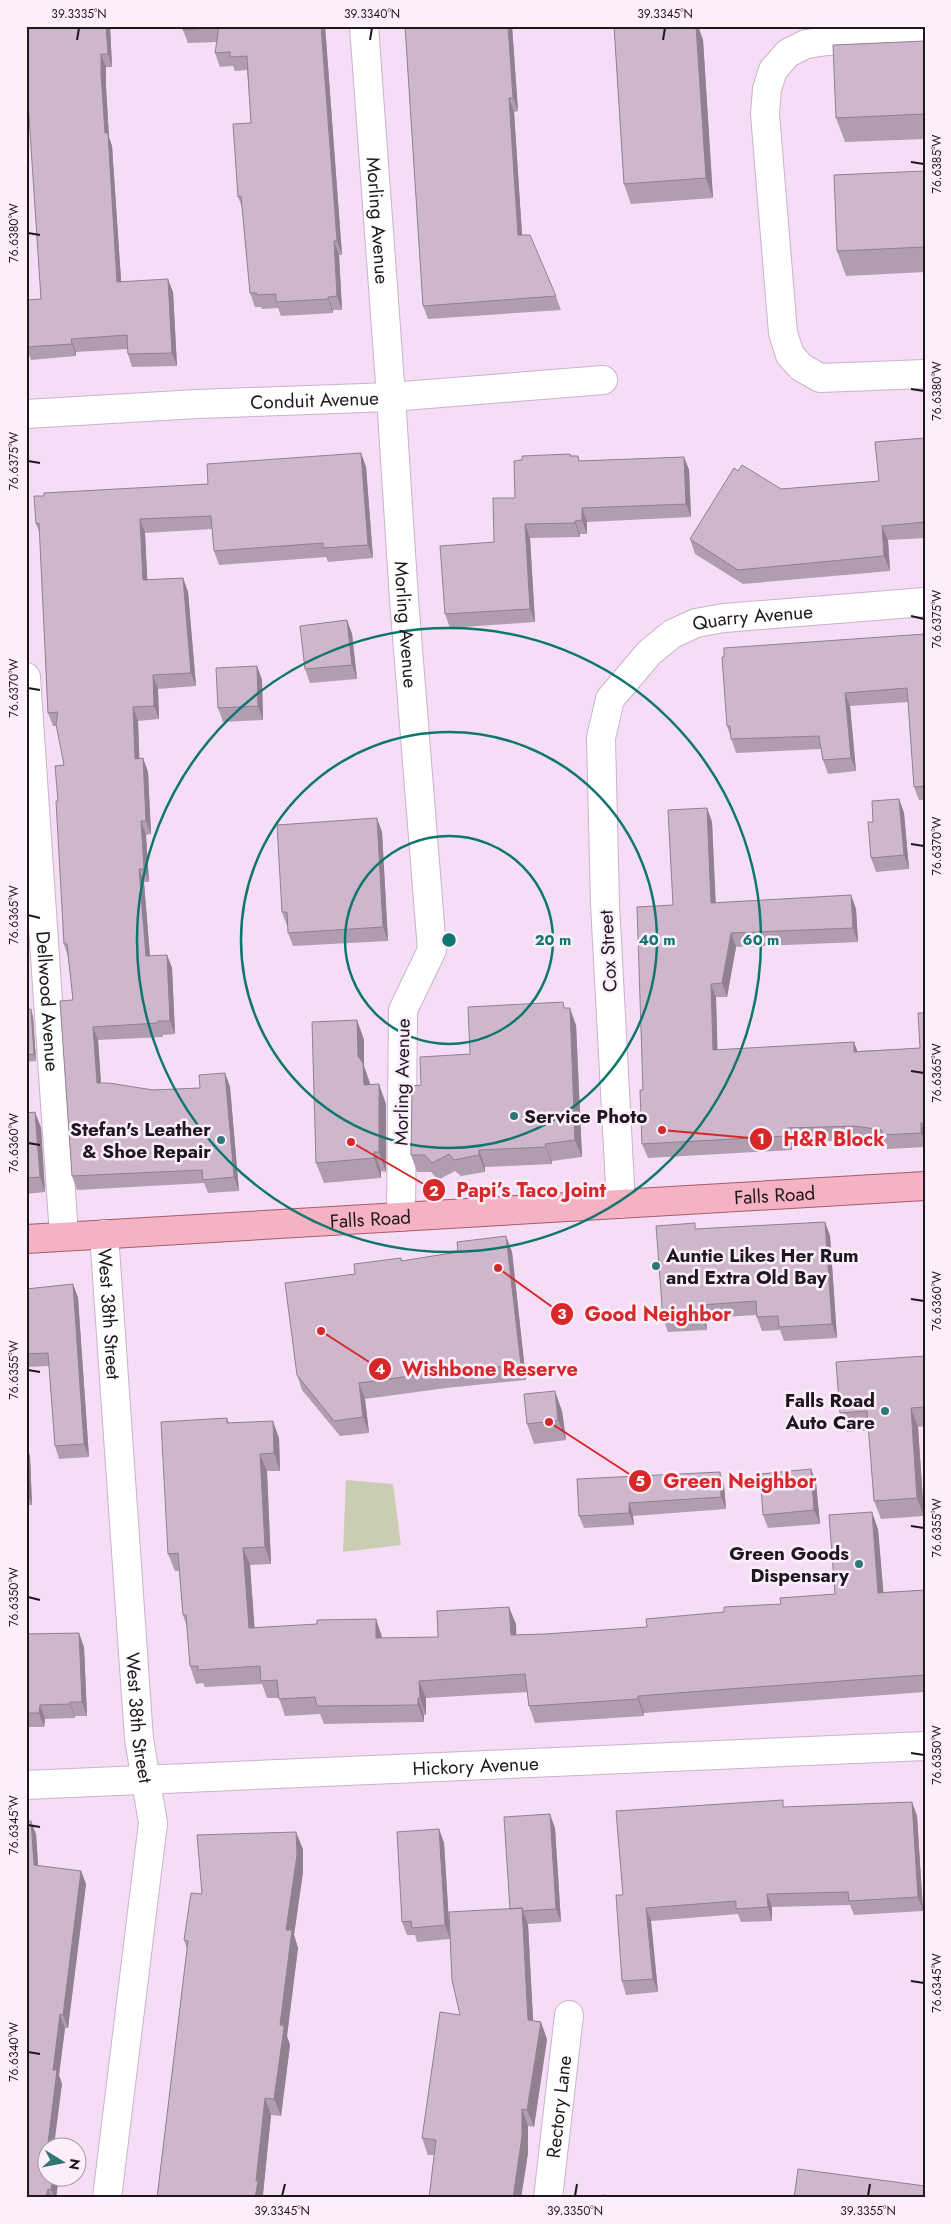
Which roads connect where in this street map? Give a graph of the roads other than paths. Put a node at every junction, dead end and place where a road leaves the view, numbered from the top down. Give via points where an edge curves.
1 (364, 26) edge
2 (925, 36) edge
3 (925, 374) edge
4 (603, 380) dead end
5 (391, 398) junction
6 (26, 414) edge
7 (925, 602) edge
8 (26, 677) edge
9 (610, 699) joint
10 (925, 1186) edge
11 (621, 1204) junction
12 (401, 1217) junction
13 (104, 1234) junction
14 (64, 1236) junction
15 (26, 1239) edge
16 (925, 1746) edge
17 (147, 1781) junction
18 (26, 1785) edge
19 (569, 2015) dead end
20 (107, 2198) edge
21 (548, 2198) edge

1 - 5 street, Morling Avenue
2 - 3 street via 806,44 788,53 773,70 765,114 783,333 790,355 801,367 820,378
4 - 5 street, Conduit Avenue
5 - 6 street, Conduit Avenue via 197,404
5 - 12 street, Morling Avenue via 432,950 403,1010
7 - 9 street, Quarry Avenue via 696,623 672,634 649,653
8 - 14 street, Dellwood Avenue
9 - 11 street, Cox Street via 601,738 605,904
10 - 11 main road, Falls Road
11 - 12 main road, Falls Road
12 - 13 main road, Falls Road
13 - 14 main road, Falls Road
13 - 17 street, West 38th Street via 139,1739
14 - 15 main road, Falls Road
16 - 17 street, Hickory Avenue
17 - 18 street, Hickory Avenue
17 - 20 street, West 38th Street via 153,1823
19 - 21 street, Rectory Lane

